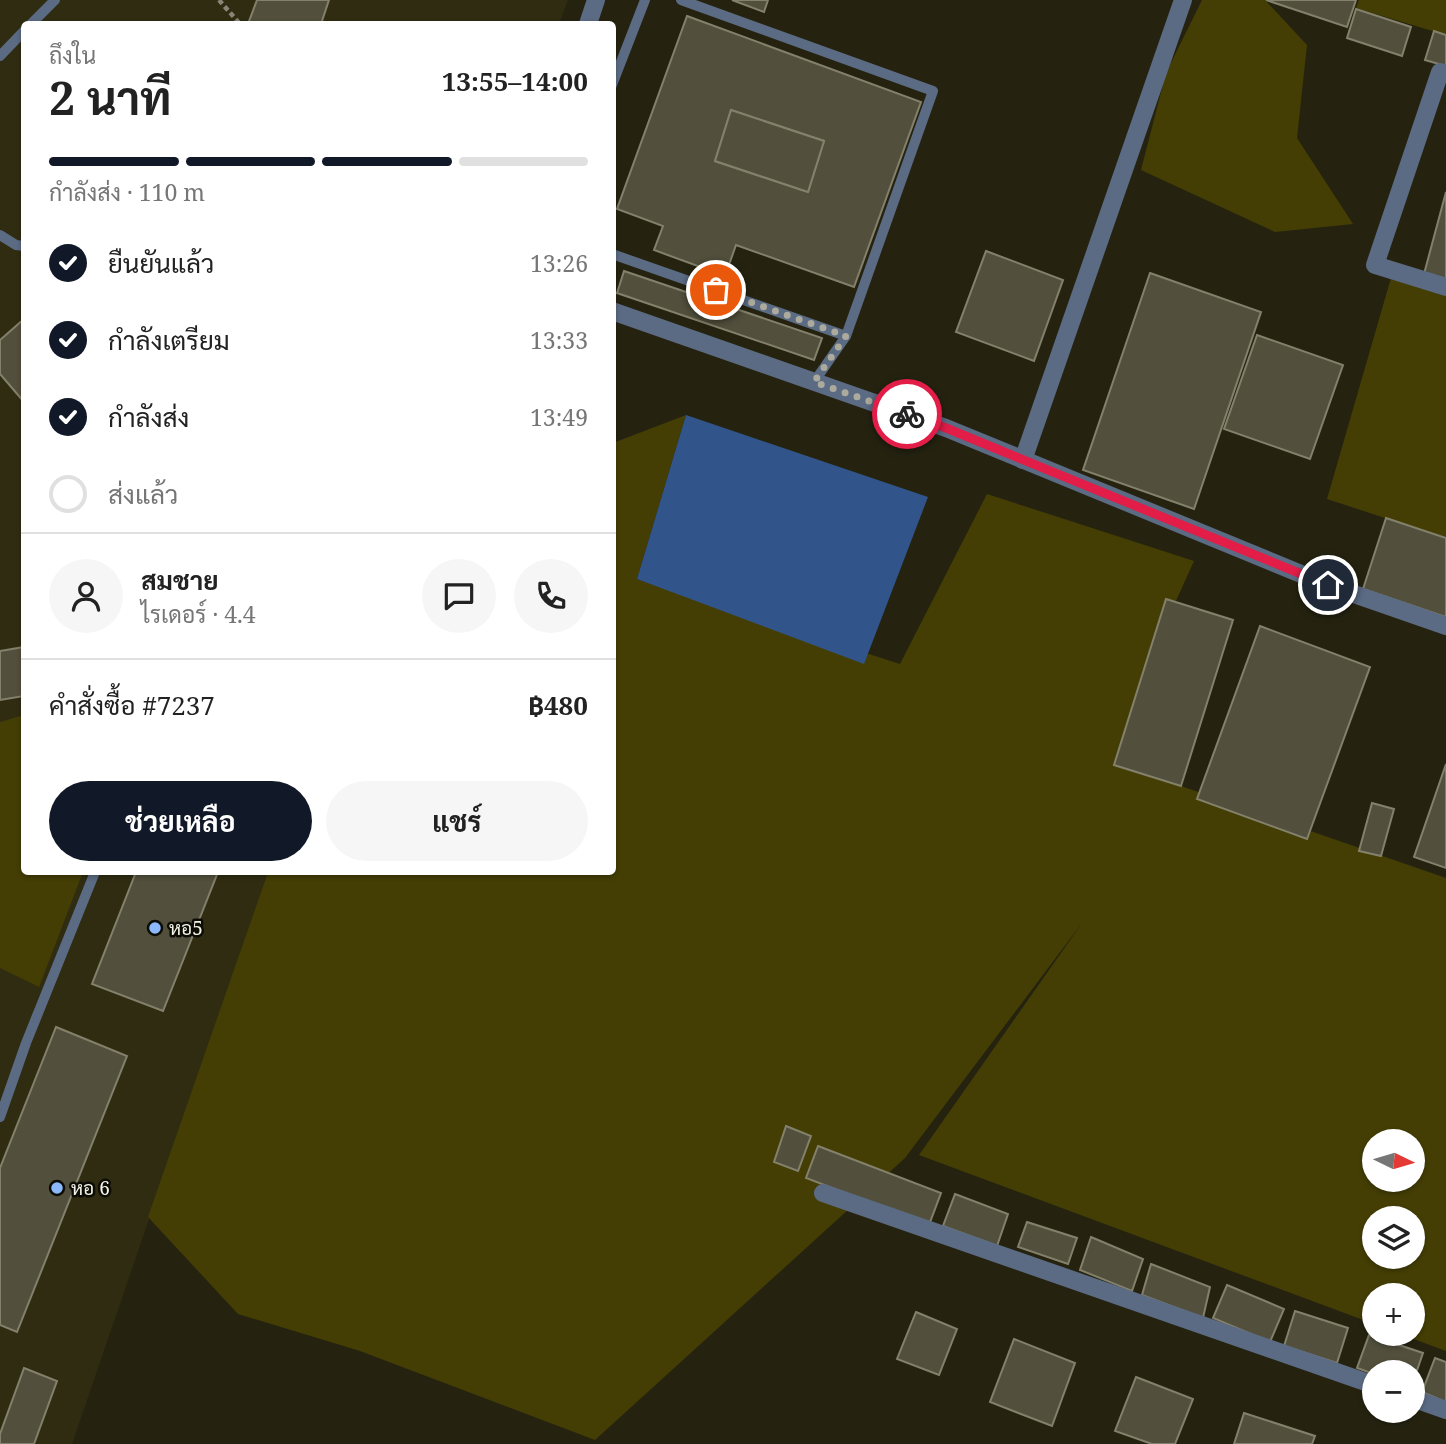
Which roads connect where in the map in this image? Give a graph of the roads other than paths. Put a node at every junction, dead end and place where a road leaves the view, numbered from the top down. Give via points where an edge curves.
1 (55, 0) edge
2 (596, 0) edge
3 (645, 0) edge
4 (681, 0) edge
5 (1183, 0) edge
6 (34, 21) edge
7 (589, 21) edge
8 (21, 34) edge
9 (0, 56) edge
10 (1446, 74) edge
11 (616, 75) edge
12 (0, 235) edge
13 (21, 246) edge
14 (616, 255) edge
15 (1446, 287) edge
16 (616, 312) edge
17 (846, 336) junction
18 (814, 382) junction
19 (1023, 460) junction
20 (1446, 626) edge
21 (94, 875) edge
22 (0, 1117) edge
23 (823, 1193) dead end
24 (1362, 1381) edge
25 (1425, 1403) edge
26 (1446, 1410) edge

1 - 6 lane
2 - 7 street
3 - 11 lane
4 - 17 lane via 933,91
5 - 19 street
8 - 9 lane
10 - 15 street via 1440,72 1375,265
12 - 13 lane
14 - 17 lane
16 - 18 street
17 - 18 lane
18 - 19 street
19 - 20 street via 1328,585
21 - 22 lane
23 - 24 street
25 - 26 street

